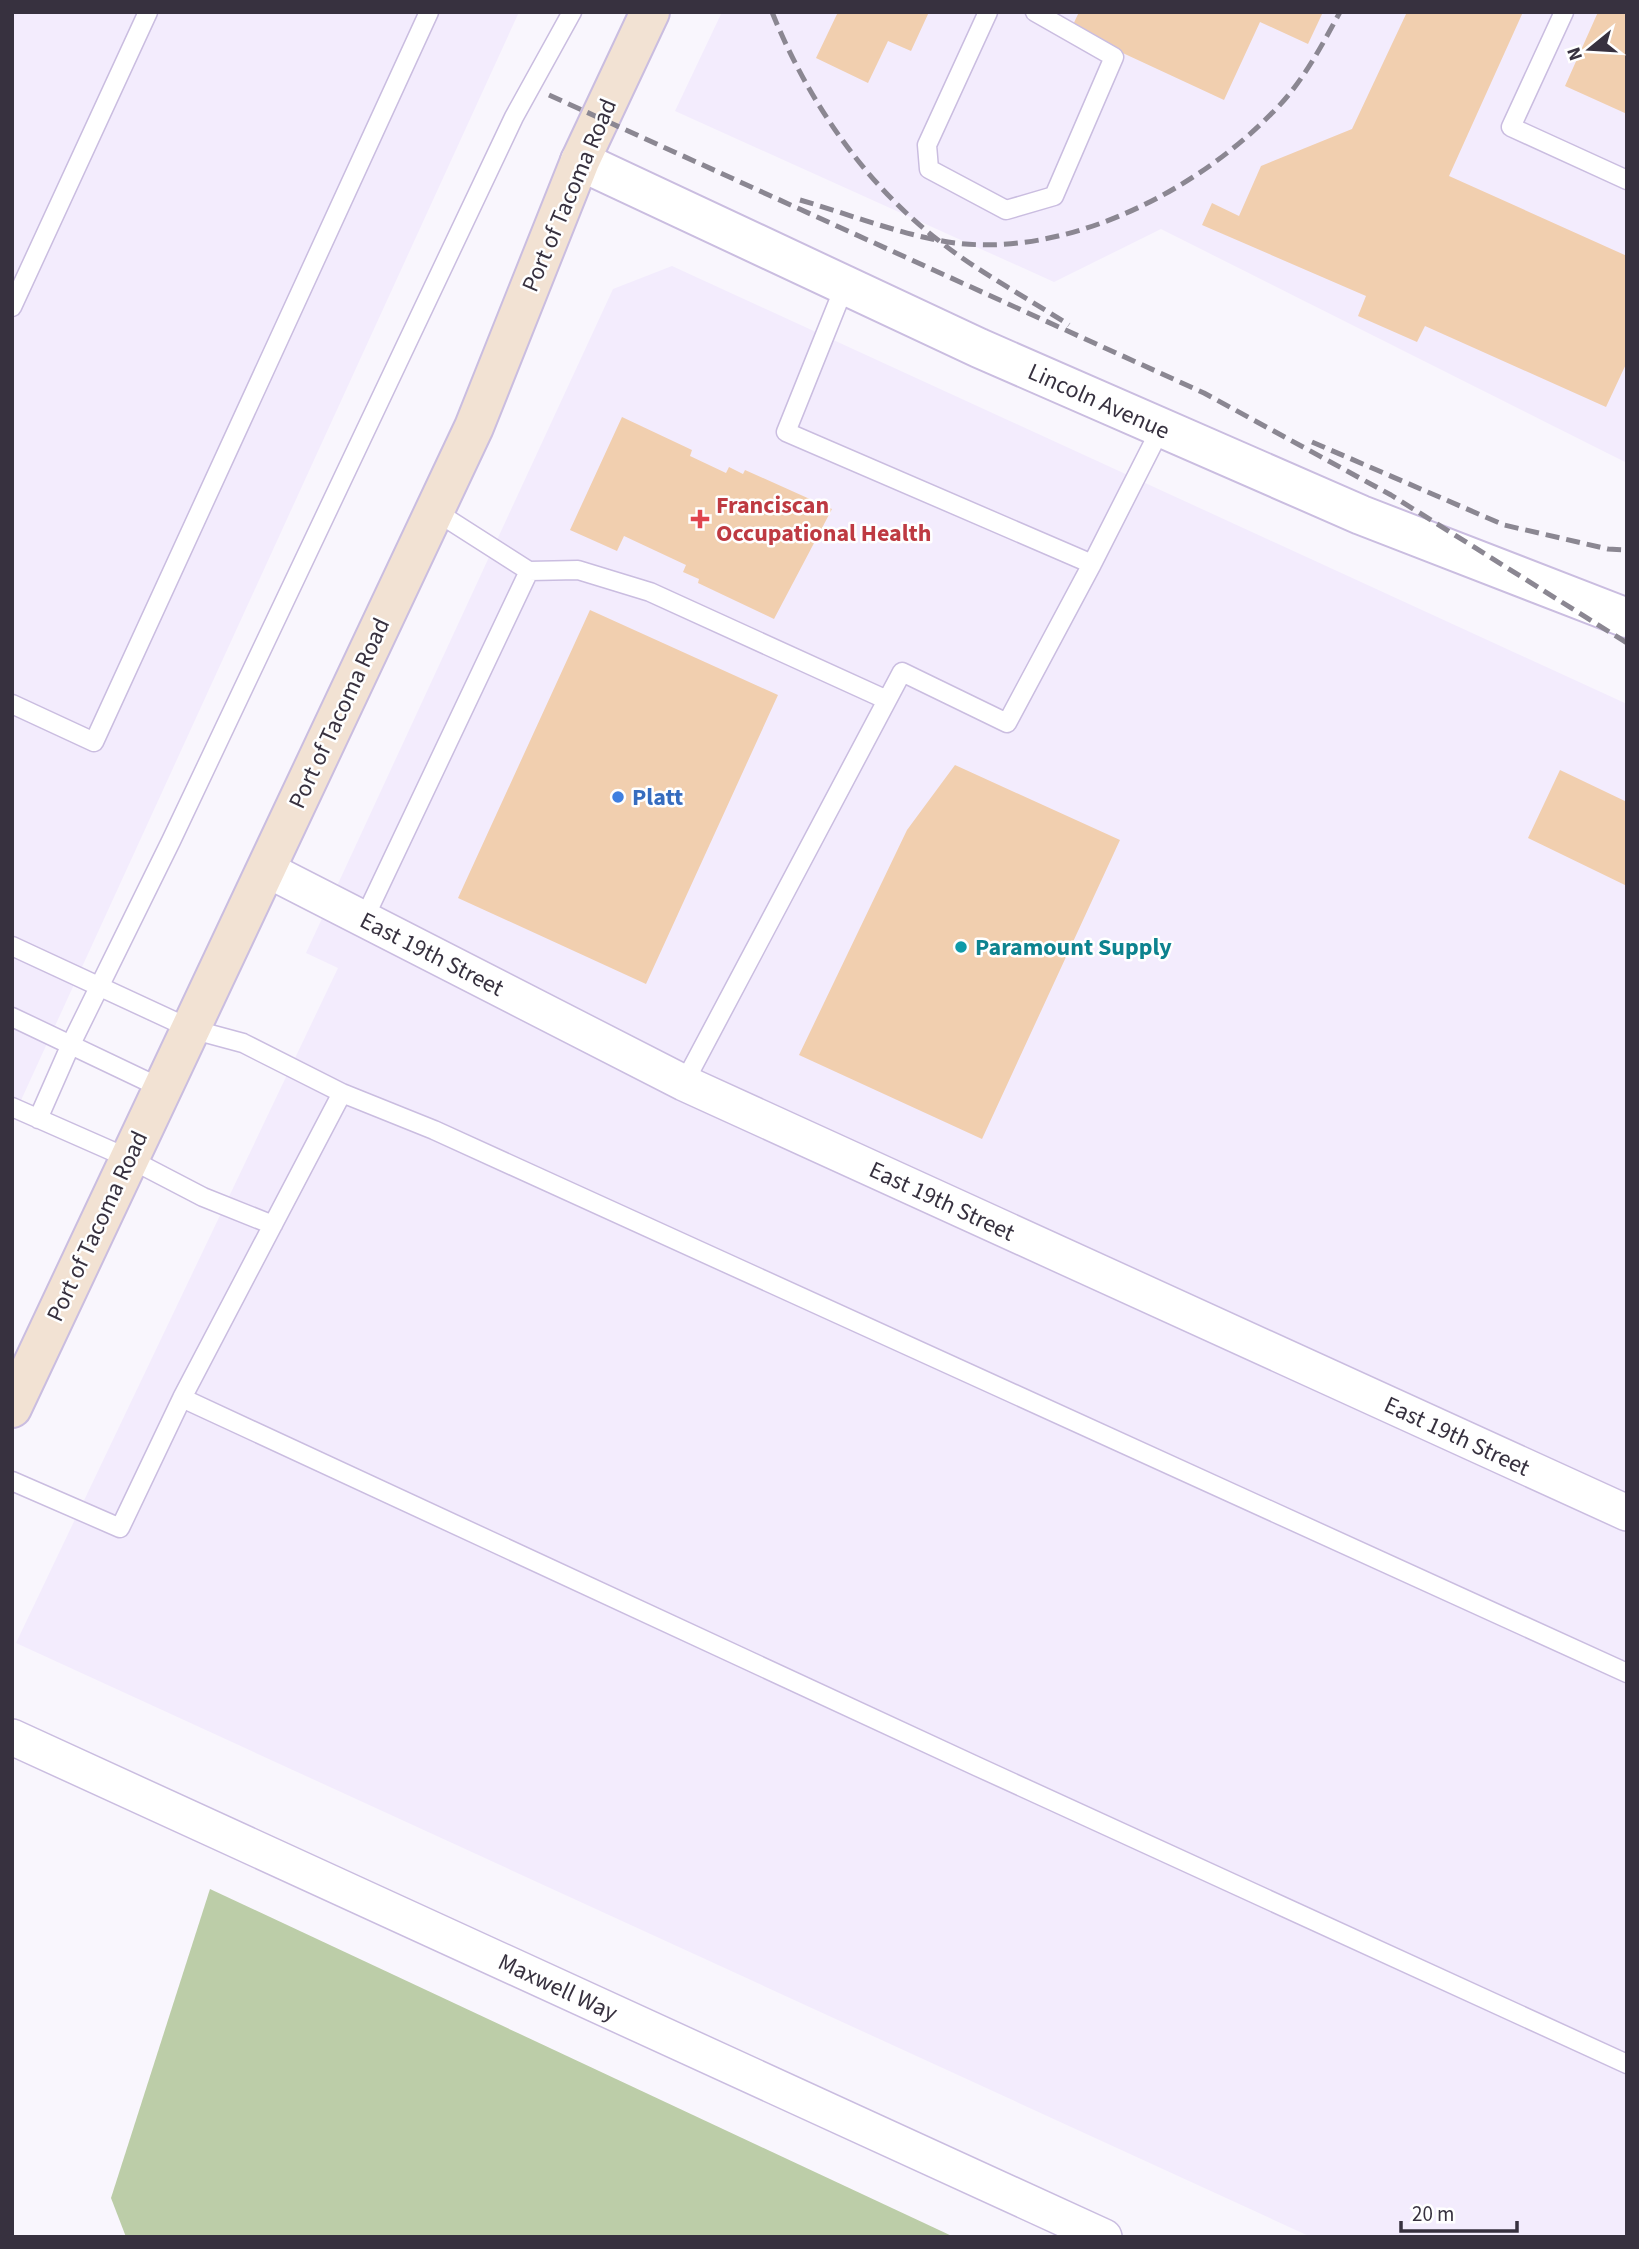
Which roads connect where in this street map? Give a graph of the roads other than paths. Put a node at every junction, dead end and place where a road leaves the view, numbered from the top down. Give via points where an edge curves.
1 (148, 12) edge
2 (429, 12) edge
3 (572, 12) edge
4 (650, 12) edge
5 (988, 12) edge
6 (1035, 12) edge
7 (1564, 12) edge
8 (580, 161) junction
9 (1627, 180) edge
10 (845, 285) junction
11 (12, 307) edge
12 (1161, 428) junction
13 (435, 511) junction
14 (1091, 564) junction
15 (529, 572) junction
16 (1627, 618) edge
17 (887, 700) junction
18 (12, 704) edge
19 (266, 869) junction
20 (364, 919) junction
21 (12, 946) edge
22 (100, 985) junction
23 (12, 1017) edge
24 (191, 1029) junction
25 (71, 1044) junction
26 (684, 1083) junction
27 (161, 1088) junction
28 (342, 1093) junction
29 (12, 1107) edge
30 (38, 1119) junction
31 (130, 1159) junction
32 (273, 1225) junction
33 (182, 1398) junction
34 (12, 1408) edge
35 (12, 1481) edge
36 (1627, 1513) edge
37 (1627, 1673) edge
38 (12, 1737) edge
39 (1627, 2064) edge
40 (1104, 2237) edge

1 - 11 lane
2 - 18 lane via 94,742
3 - 22 lane via 514,117
4 - 8 main road, Port of Tacoma Road
5 - 6 lane via 927,145 929,169 1006,210 1054,196 1114,57
7 - 9 lane via 1511,127
8 - 10 street, Lincoln Avenue
8 - 13 main road, Port of Tacoma Road via 474,428
10 - 12 street, Lincoln Avenue
10 - 14 lane via 786,432
12 - 14 lane
12 - 16 street, Lincoln Avenue via 1360,515
13 - 15 lane
13 - 19 main road, Port of Tacoma Road
14 - 17 lane via 1007,723 902,672
15 - 17 lane via 578,570 650,592
15 - 20 lane
17 - 26 lane
19 - 20 street, East 19th Street
19 - 24 main road, Port of Tacoma Road
20 - 26 street, East 19th Street
21 - 22 lane
22 - 24 lane
22 - 25 lane
23 - 25 lane
24 - 27 main road, Port of Tacoma Road
24 - 28 lane via 243,1043
25 - 27 lane
25 - 30 lane
26 - 36 street, East 19th Street
27 - 31 main road, Port of Tacoma Road
28 - 32 lane
28 - 37 lane via 447,1135
29 - 30 lane
30 - 31 lane
31 - 32 lane via 203,1197
31 - 34 main road, Port of Tacoma Road
32 - 33 lane
33 - 35 lane via 120,1528
33 - 39 lane
38 - 40 street, Maxwell Way

